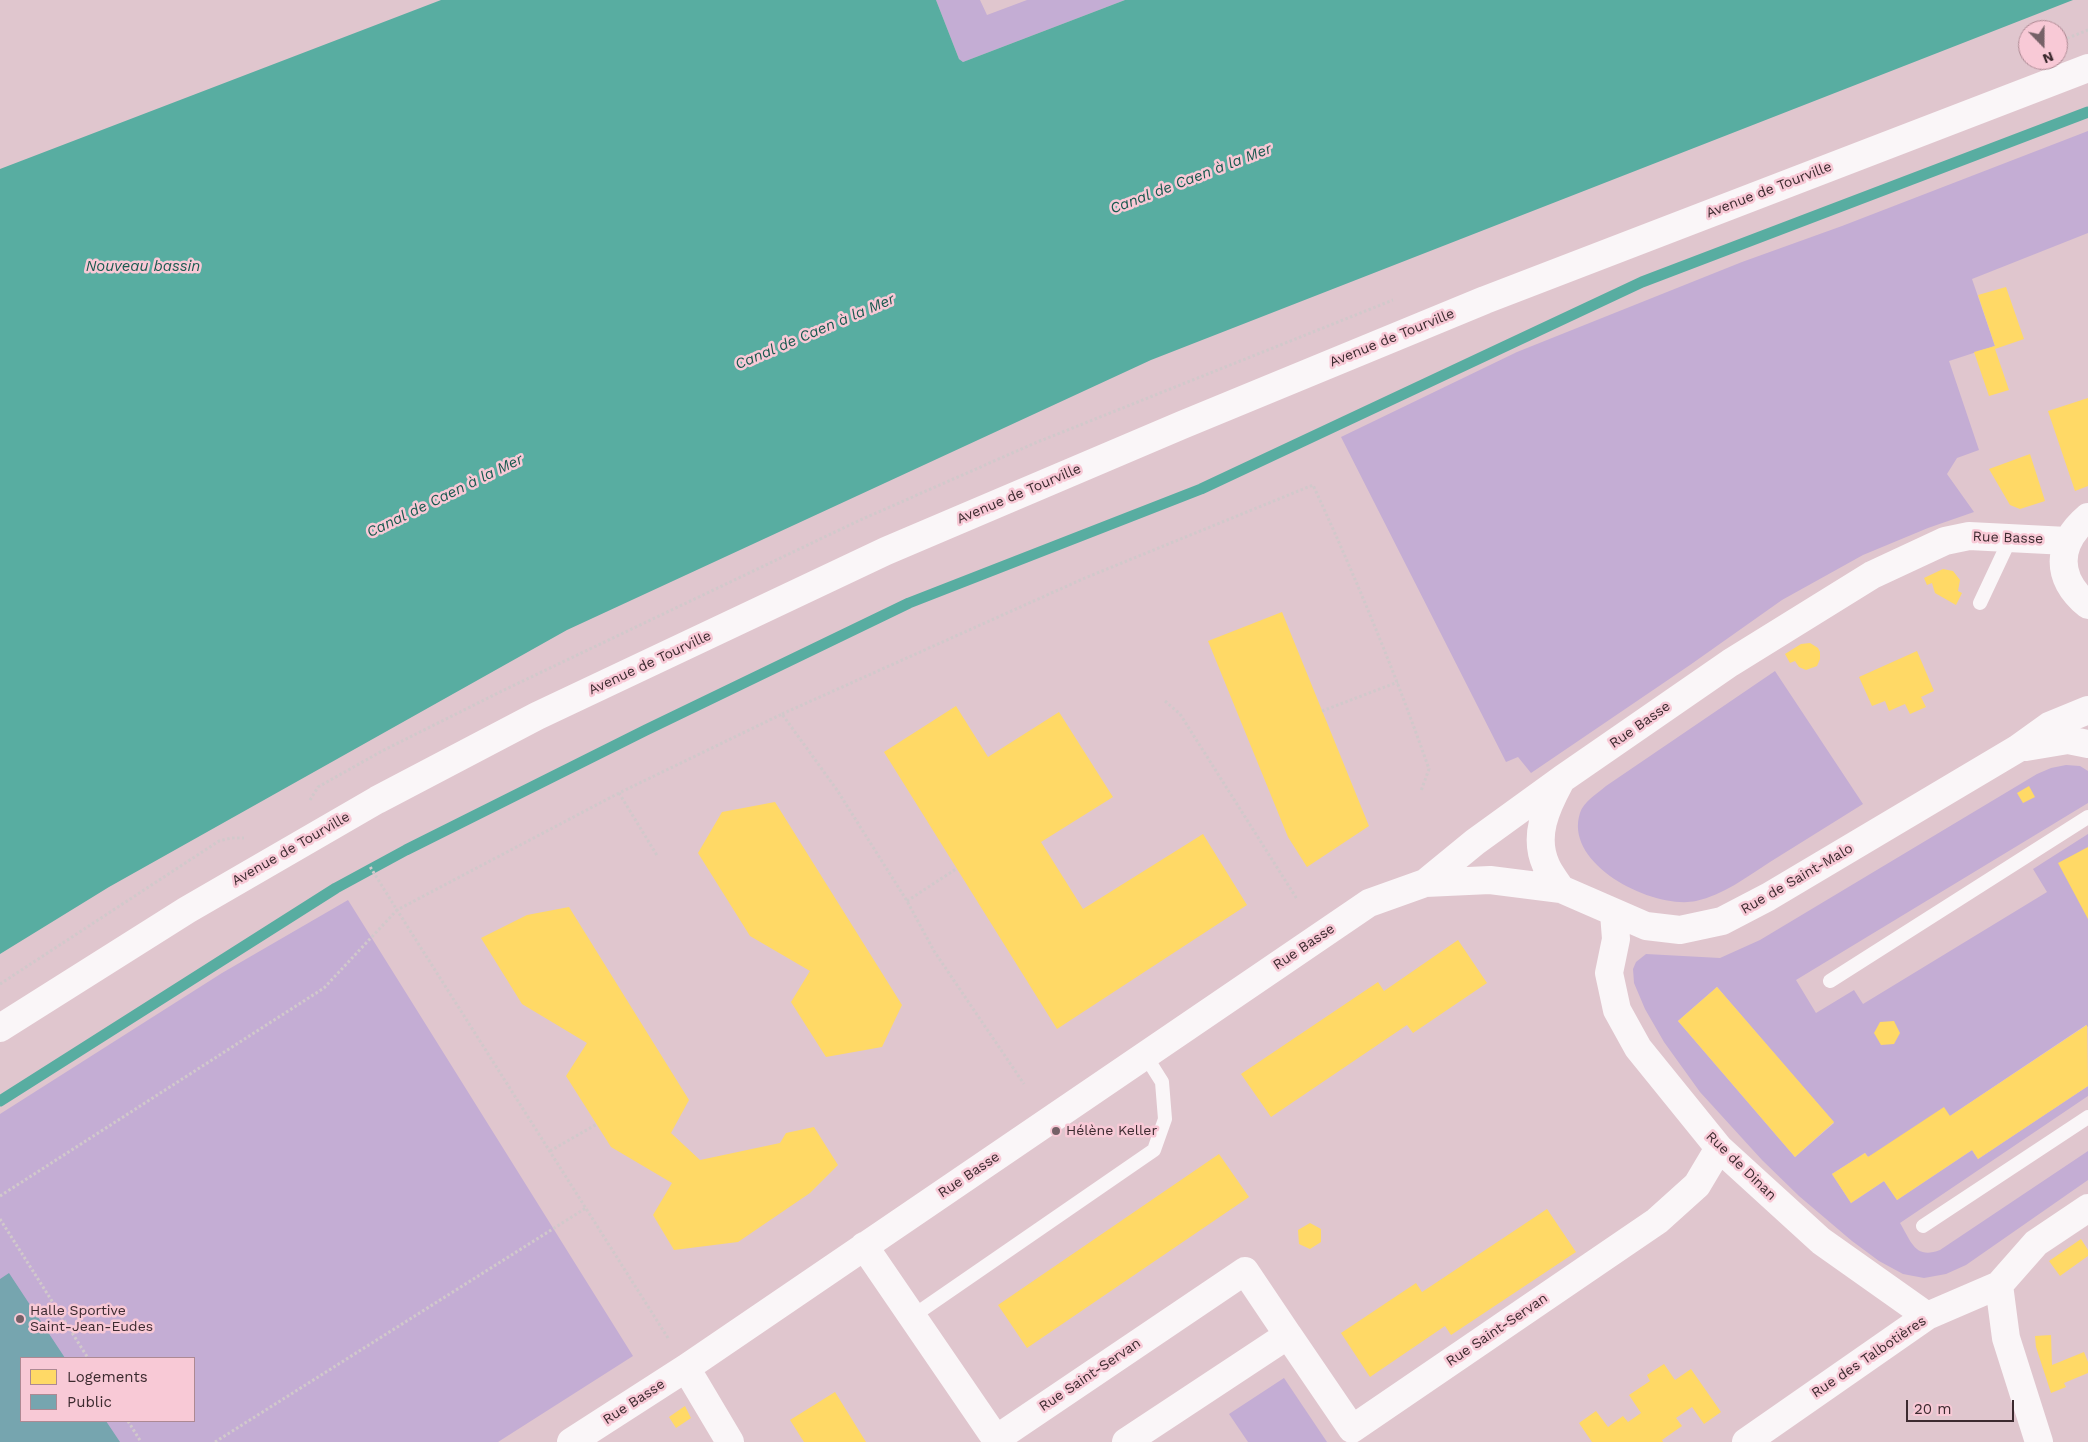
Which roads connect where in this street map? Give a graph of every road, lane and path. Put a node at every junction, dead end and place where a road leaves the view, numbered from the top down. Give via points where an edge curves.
1 (2088, 30) edge
2 (2068, 38) edge
3 (2088, 68) edge
4 (1334, 323) dead end
5 (2088, 517) edge
6 (2011, 537) junction
7 (2067, 541) junction
8 (1980, 603) dead end
9 (2088, 605) edge
10 (1398, 682) junction
11 (1165, 701) dead end
12 (2088, 710) edge
13 (1322, 711) dead end
14 (782, 714) junction
15 (2088, 744) edge
16 (2017, 748) junction
17 (1562, 779) junction
18 (318, 787) dead end
19 (1421, 791) dead end
20 (619, 793) junction
21 (2088, 817) edge
22 (231, 838) dead end
23 (658, 857) dead end
24 (369, 865) dead end
25 (956, 868) dead end
26 (1425, 883) junction
27 (1561, 889) junction
28 (1297, 899) dead end
29 (907, 901) junction
30 (397, 910) junction
31 (1614, 913) junction
32 (1830, 980) dead end
33 (0, 984) edge
34 (0, 1028) edge
35 (1145, 1055) junction
36 (1024, 1084) dead end
37 (2088, 1117) edge
38 (597, 1124) dead end
39 (1719, 1148) junction
40 (550, 1151) junction
41 (0, 1196) edge
42 (586, 1208) junction
43 (2088, 1208) edge
44 (0, 1219) edge
45 (1923, 1226) dead end
46 (864, 1246) junction
47 (1999, 1286) junction
48 (913, 1316) junction
49 (1927, 1316) junction
50 (1288, 1335) junction
51 (668, 1338) dead end
52 (87, 1357) edge
53 (686, 1368) junction
54 (129, 1422) edge
55 (997, 1441) edge
56 (141, 1442) edge
57 (215, 1442) edge
58 (573, 1442) edge
59 (730, 1442) edge
60 (1126, 1442) edge
61 (1746, 1442) edge
62 (2039, 1442) edge

1 - 2 path
3 - 34 street, Avenue de Tourville via 1485,300 886,551 537,716 377,800 186,910
4 - 18 path via 1034,443 858,521 506,689
5 - 7 street
6 - 7 street, Rue Basse
6 - 8 lane
6 - 17 street, Rue Basse via 1969,536 1945,541 1872,575 1730,663
7 - 9 street via 2063,560 2066,579 2075,595
10 - 13 path
10 - 14 path via 1314,485 1085,578
10 - 19 path via 1429,769
11 - 28 path via 1180,714
12 - 16 street, Rue de Saint-Malo via 2049,726
14 - 20 path
14 - 29 path via 837,790
15 - 16 street, Rue de Saint-Malo via 2068,740
16 - 31 street, Rue de Saint-Malo via 1768,897 1722,921 1680,930 1646,926
17 - 26 street, Rue Basse
17 - 27 street via 1548,805 1539,836 1545,865
20 - 23 path
20 - 30 path
21 - 32 lane
22 - 33 path via 219,841
24 - 30 path
25 - 29 path
26 - 27 street, Rue de Saint-Malo via 1490,880
26 - 35 street, Rue Basse via 1369,903
27 - 31 street, Rue de Saint-Malo
29 - 36 path via 934,951
30 - 40 path
30 - 41 path via 324,988
31 - 39 street, Rue de Dinan via 1616,939 1609,973 1617,1010 1638,1048
35 - 46 street, Rue Basse
35 - 48 lane via 1162,1082 1165,1118 1154,1150
37 - 45 lane
38 - 40 path
39 - 49 street, Rue de Dinan via 1821,1241
39 - 50 street, Rue Saint-Servan via 1697,1185 1657,1221 1352,1429
40 - 42 path
42 - 51 path
42 - 57 path
43 - 47 street via 2036,1243
44 - 52 path
46 - 48 street, Rue Saint-Servan
46 - 53 street, Rue Basse
47 - 49 street, Rue des Talbotières
47 - 62 street via 2006,1338
48 - 55 street, Rue Saint-Servan
49 - 61 street, Rue des Talbotières
50 - 55 street, Rue Saint-Servan via 1245,1271
50 - 60 street
53 - 58 street, Rue Basse
53 - 59 street
54 - 56 path

